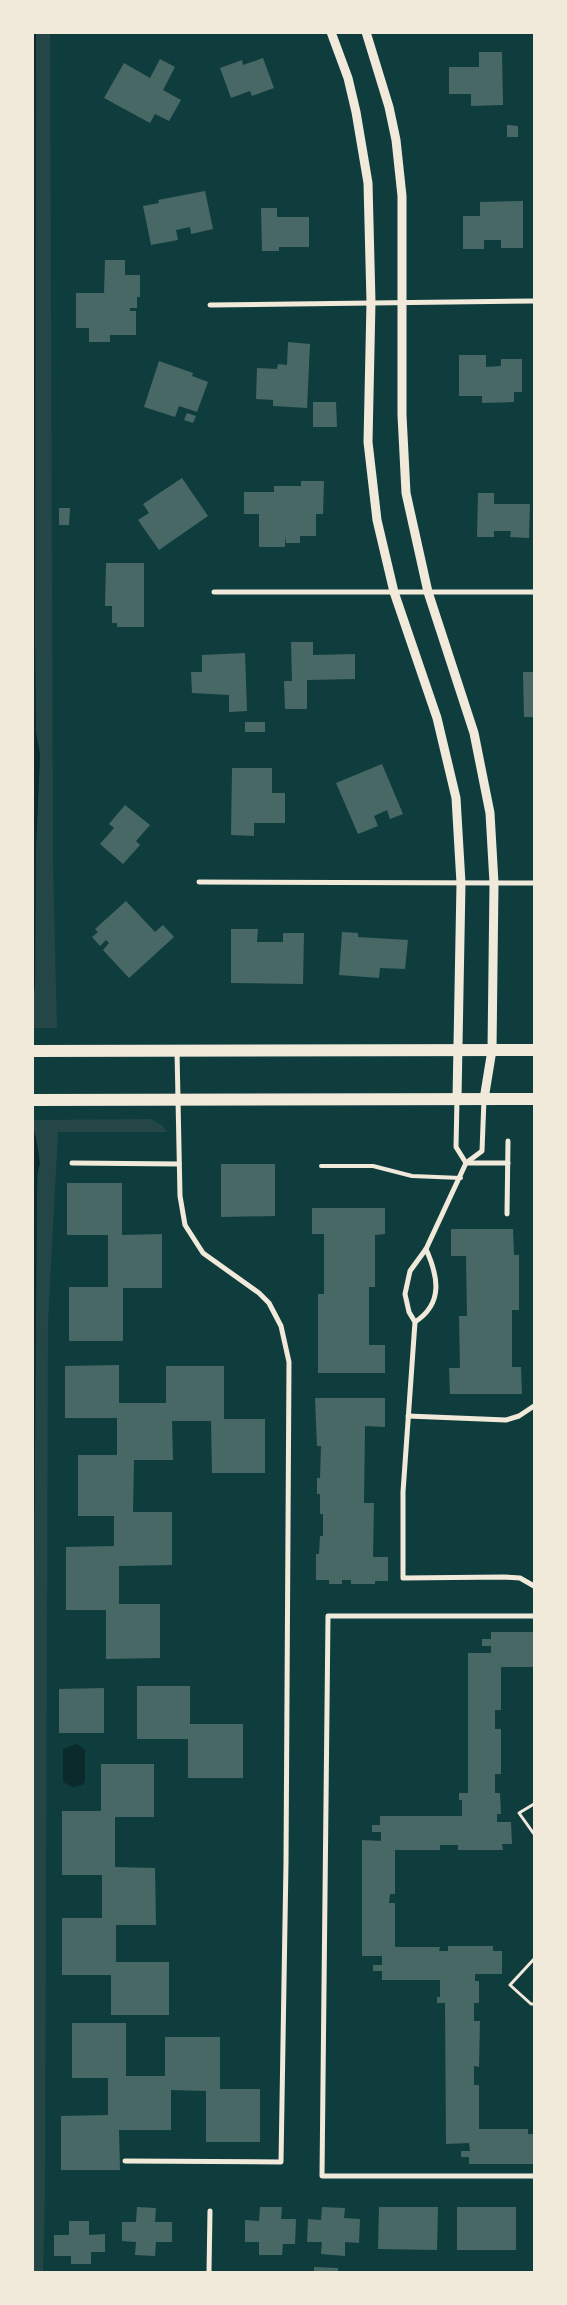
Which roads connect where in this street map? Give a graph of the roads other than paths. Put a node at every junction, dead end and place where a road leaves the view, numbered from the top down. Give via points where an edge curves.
1 (331, 32) edge
2 (366, 32) edge
3 (534, 301) edge
4 (371, 302) junction
5 (402, 302) junction
6 (210, 305) dead end
7 (214, 592) dead end
8 (394, 592) junction
9 (428, 592) junction
10 (534, 592) edge
11 (198, 882) dead end
12 (462, 883) junction
13 (494, 883) junction
14 (534, 883) edge
15 (32, 1050) edge
16 (176, 1050) junction
17 (460, 1050) junction
18 (492, 1050) junction
19 (534, 1050) edge
20 (457, 1099) junction
21 (484, 1099) junction
22 (534, 1099) edge
23 (32, 1100) edge
24 (177, 1100) junction
25 (508, 1141) dead end
26 (72, 1163) dead end
27 (466, 1163) junction
28 (508, 1163) junction
29 (179, 1164) junction
30 (321, 1166) dead end
31 (461, 1178) junction
32 (507, 1214) dead end
33 (426, 1249) junction
34 (415, 1322) junction
35 (534, 1406) edge
36 (408, 1416) junction
37 (534, 1586) edge
38 (534, 1616) edge
39 (125, 2161) dead end
40 (534, 2176) edge
41 (210, 2211) dead end
42 (209, 2272) edge

1 - 4 street via 348,78 368,184
2 - 5 street via 389,107 398,158 402,196
3 - 5 street
4 - 5 street
4 - 6 street
4 - 8 street via 368,442 376,520
5 - 9 street via 404,470 411,520
7 - 8 street
8 - 9 street
8 - 12 street via 437,718 456,798
9 - 10 street
9 - 13 street via 466,705 481,763 490,813
11 - 12 street
12 - 13 street
12 - 17 street
13 - 14 street
13 - 18 street
15 - 16 main road
16 - 17 main road
16 - 24 street
17 - 18 main road
17 - 20 street
18 - 19 main road
18 - 21 street
20 - 21 main road
20 - 24 main road
20 - 27 street via 456,1147
21 - 22 main road
21 - 27 street via 482,1151
23 - 24 main road
24 - 29 street
25 - 28 street
26 - 29 street
27 - 28 street
27 - 31 street
28 - 32 street
29 - 39 street via 182,1213 190,1236 203,1253 269,1303 281,1326 289,1362 281,2162
30 - 31 lane via 373,1166 412,1176
31 - 33 street
33 - 34 street via 410,1271 407,1282 406,1302
33 - 34 street via 435,1268 436,1292 427,1312
34 - 36 street
35 - 36 street via 506,1420
36 - 37 street via 403,1492 403,1578 520,1578
38 - 40 street via 328,1616 322,2176
41 - 42 street

